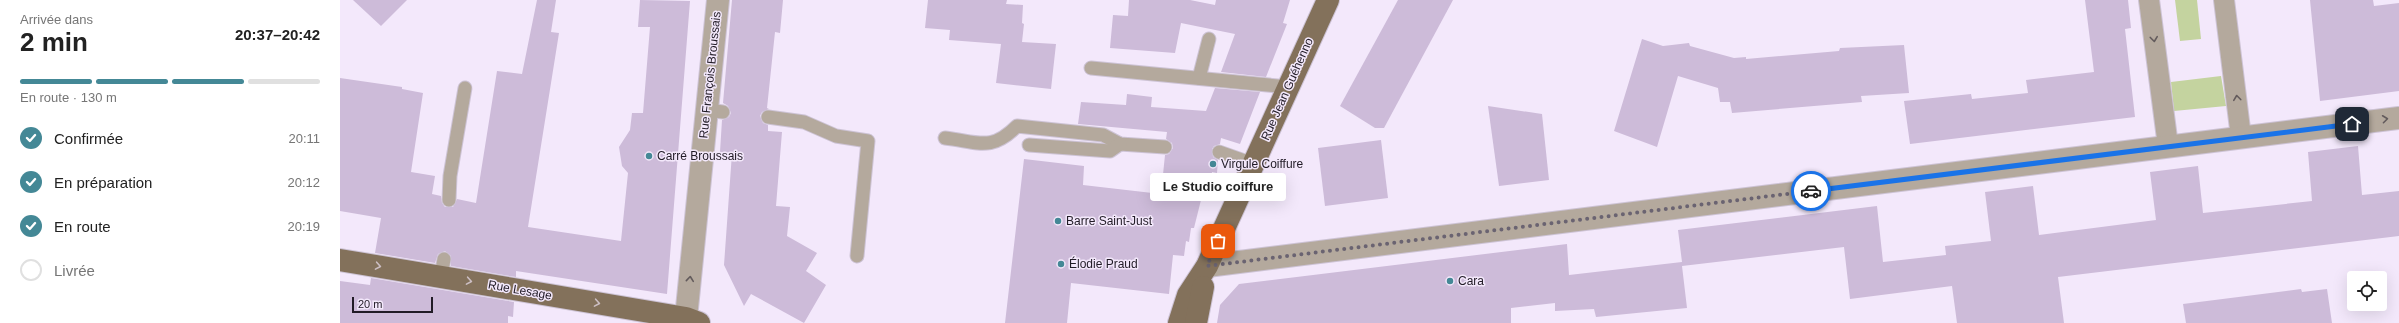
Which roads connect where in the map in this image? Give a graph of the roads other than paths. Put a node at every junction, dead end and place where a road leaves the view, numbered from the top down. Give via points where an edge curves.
1 (718, 0) edge
2 (1328, 0) edge
3 (2149, 0) edge
4 (2224, 0) edge
5 (1208, 39) dead end
6 (1091, 68) dead end
7 (1199, 78) junction
8 (1289, 87) junction
9 (465, 88) dead end
10 (768, 117) dead end
11 (2399, 118) edge
12 (2241, 137) junction
13 (945, 138) dead end
14 (1120, 144) junction
15 (1029, 145) dead end
16 (2168, 146) junction
17 (1165, 147) dead end
18 (1219, 152) dead end
19 (1253, 164) junction
20 (449, 200) dead end
21 (857, 256) dead end
22 (340, 260) edge
23 (1207, 266) junction
24 (692, 320) edge
25 (1179, 323) edge
26 (1196, 323) edge

24 -> 1 street, Rue François Broussais via 715,111
2 - 8 main road, Rue Jean Guéhenno
3 -> 16 street
12 -> 4 street
5 - 7 lane
6 - 7 lane
7 - 8 lane
8 - 19 main road, Rue Jean Guéhenno
9 - 20 lane via 450,176
10 - 21 lane via 804,122 836,136 868,141
12 -> 11 street
12 - 16 street
13 - 14 lane via 993,144 1017,126 1103,135
14 - 15 lane via 1110,151
14 - 17 lane
16 - 23 street
18 - 19 lane
19 - 23 main road, Rue Jean Guéhenno
22 -> 24 main road, Rue Lesage via 443,268
23 - 25 main road, Rue Jean Guéhenno via 1188,295
23 - 26 main road, Rue Jean Guéhenno

